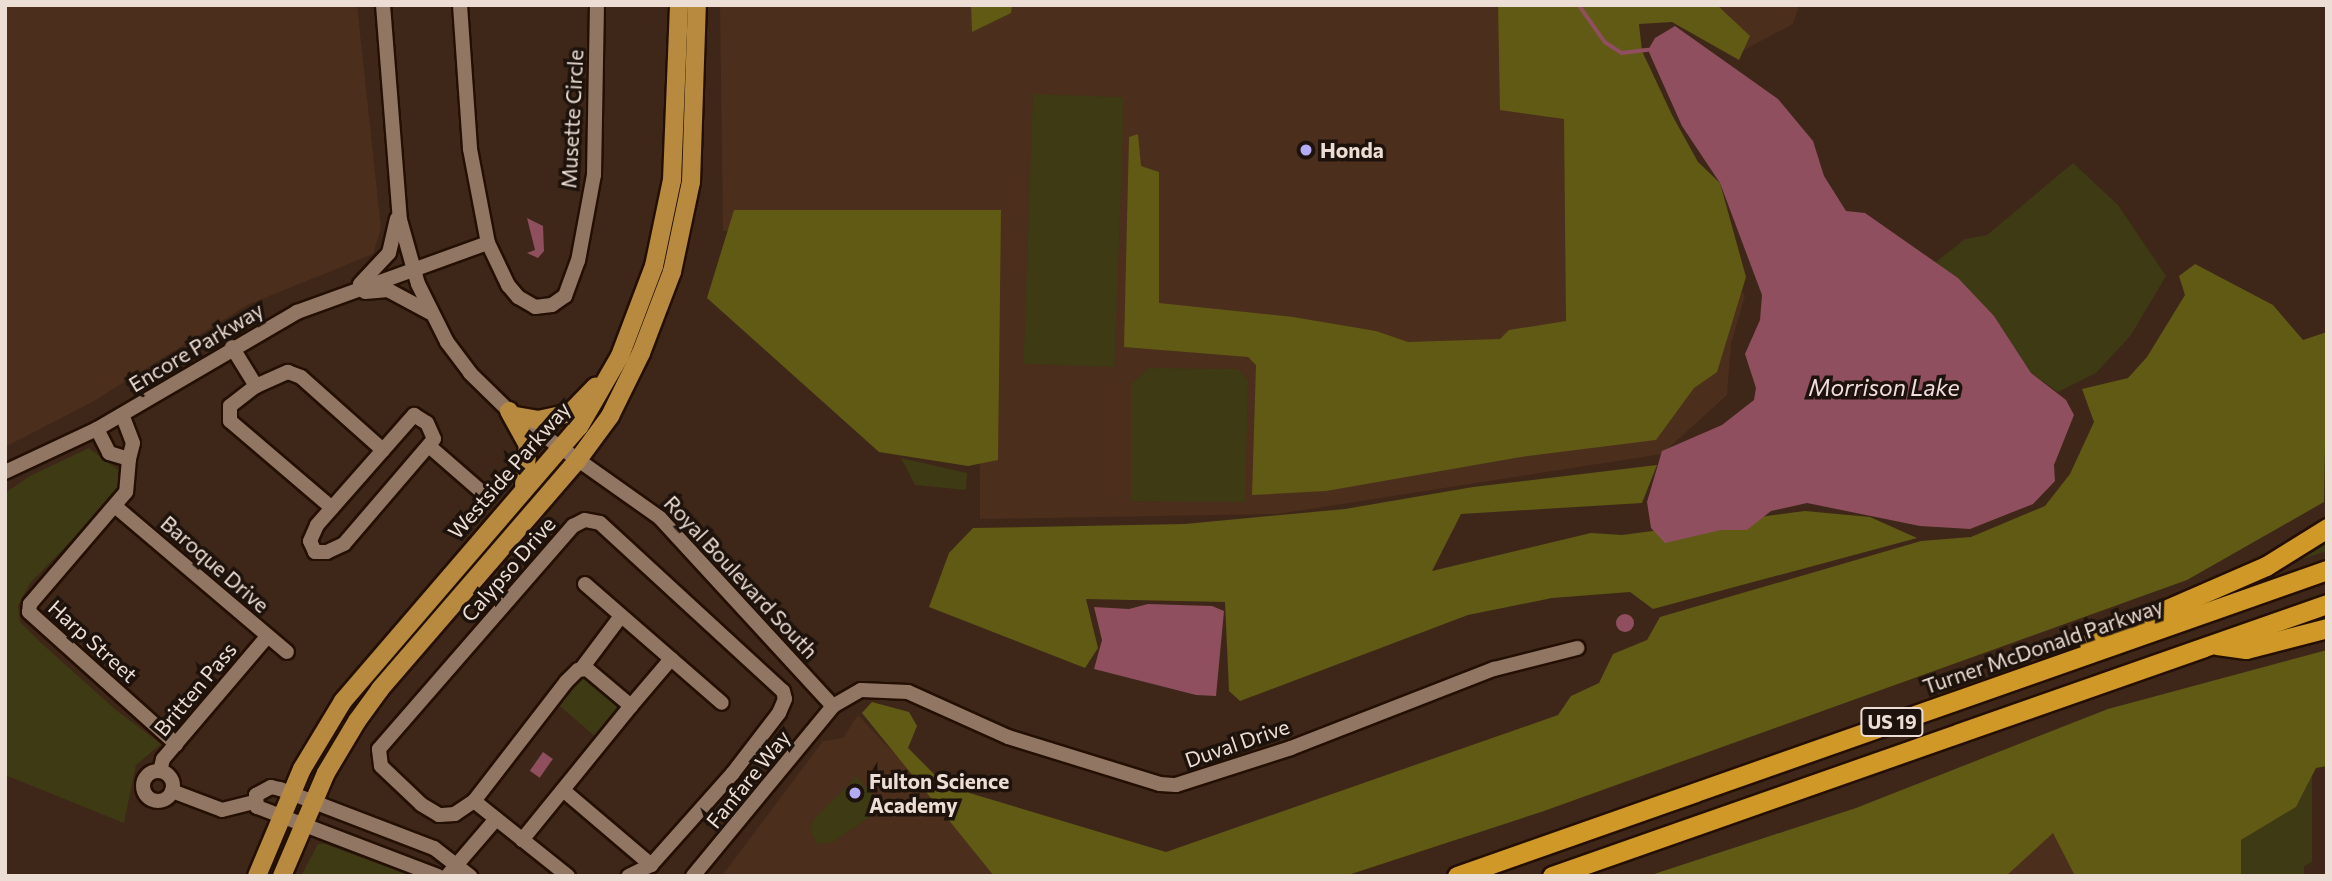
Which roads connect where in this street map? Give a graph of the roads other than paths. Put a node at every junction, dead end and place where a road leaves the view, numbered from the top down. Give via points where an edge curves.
1 (383, 5) edge
2 (460, 5) edge
3 (597, 5) edge
4 (679, 5) edge
5 (697, 5) edge
6 (399, 211) junction
7 (488, 243) junction
8 (413, 270) junction
9 (353, 290) junction
10 (306, 309) junction
11 (433, 316) junction
12 (232, 347) junction
13 (620, 356) junction
14 (256, 386) junction
15 (513, 413) junction
16 (122, 415) junction
17 (97, 429) junction
18 (429, 446) junction
19 (559, 448) junction
20 (383, 450) junction
21 (129, 459) junction
22 (577, 461) junction
23 (5, 472) edge
24 (522, 490) junction
25 (482, 492) dead end
26 (116, 507) junction
27 (332, 508) junction
28 (2327, 528) edge
29 (2327, 570) edge
30 (584, 584) dead end
31 (2327, 604) edge
32 (621, 616) junction
33 (2327, 628) edge
34 (267, 636) junction
35 (2213, 645) junction
36 (1577, 648) dead end
37 (287, 652) dead end
38 (671, 659) junction
39 (582, 668) junction
40 (2038, 671) junction
41 (722, 703) dead end
42 (631, 706) junction
43 (833, 706) junction
44 (176, 744) junction
45 (160, 771) junction
46 (173, 787) junction
47 (563, 790) junction
48 (290, 795) junction
49 (474, 801) junction
50 (253, 802) junction
51 (312, 803) junction
52 (281, 816) junction
53 (496, 819) junction
54 (303, 824) junction
55 (522, 840) junction
56 (457, 862) junction
57 (651, 865) junction
58 (257, 876) edge
59 (282, 876) edge
60 (438, 876) edge
61 (447, 876) edge
62 (470, 876) edge
63 (568, 876) edge
64 (628, 876) edge
65 (693, 876) edge
66 (1457, 876) edge
67 (1552, 876) edge

1 - 6 street, Royal Boulevard South
2 - 7 street, Musette Circle via 470,149
3 - 7 street, Musette Circle via 594,175 578,261 565,296 552,305 535,307 517,297
4 - 13 main road, Westside Parkway via 672,180 654,267
5 - 22 main road, Westside Parkway via 691,182 672,272 626,385
6 - 8 street, Royal Boulevard South
6 - 9 street via 389,253
7 - 8 street, Encore Parkway
8 - 9 street, Encore Parkway
8 - 11 street, Royal Boulevard South
9 - 10 street, Encore Parkway
10 - 11 street via 388,290
10 - 12 street, Encore Parkway
11 - 15 street, Royal Boulevard South via 470,373
12 - 14 street
12 - 16 street, Encore Parkway
13 - 15 main road via 570,413 538,421
13 - 19 main road, Westside Parkway via 594,406
14 - 20 street via 288,372 301,377
14 - 27 street via 230,406 230,421
15 - 19 street, Royal Boulevard South
15 - 24 main road via 528,445
16 - 17 street, Encore Parkway
16 - 21 street, Harp Street via 132,443
17 - 21 street via 109,453
17 - 23 street, Encore Parkway
18 - 20 street via 434,439 427,423 414,415
18 - 25 street
18 - 27 street via 344,544 316,552 312,534
19 - 22 street, Royal Boulevard South
19 - 24 main road, Westside Parkway
20 - 27 street
21 - 26 street, Harp Street via 130,480
22 - 43 street, Royal Boulevard South via 660,518
22 - 51 main road, Westside Parkway via 380,689 336,754
24 - 48 main road, Westside Parkway via 353,687
26 - 34 street, Baroque Drive
26 - 44 street, Harp Street via 30,604 29,612
28 - 40 highway via 2266,566 2114,630
29 - 40 highway, Turner McDonald Parkway / US 19
30 - 32 street
31 - 35 highway, US 19
32 - 38 street
32 - 39 street
33 - 35 highway via 2246,649
34 - 37 street, Baroque Drive
34 - 44 street, Britten Pass
35 - 67 highway, US 19
36 - 43 street, Duval Drive via 1485,672 1291,748 1176,785 1008,737 908,692 861,690
38 - 41 street
38 - 42 street
39 - 42 street
39 - 49 street
40 - 66 highway, Turner McDonald Parkway / US 19
42 - 47 street
43 - 65 street, Fanfare Way
44 - 45 street, Britten Pass
45 - 46 street
45 - 46 street, Britten Pass via 144,780 145,795 158,802
46 - 50 street via 222,810
47 - 55 street
47 - 57 street
48 - 50 street via 271,787 261,789
48 - 51 street
48 - 52 main road, Westside Parkway
49 - 53 street
49 - 57 street, Calypso Drive via 455,814 430,811 381,766 379,749 573,526 585,520 600,523 783,691 785,699 733,773
50 - 52 street
51 - 54 main road, Westside Parkway
51 - 56 street via 434,848
52 - 54 street
52 - 58 main road, Westside Parkway
53 - 55 street
53 - 56 street
54 - 59 main road, Westside Parkway
54 - 60 street
55 - 63 street
56 - 61 street
56 - 62 street
57 - 64 street, Calypso Drive

